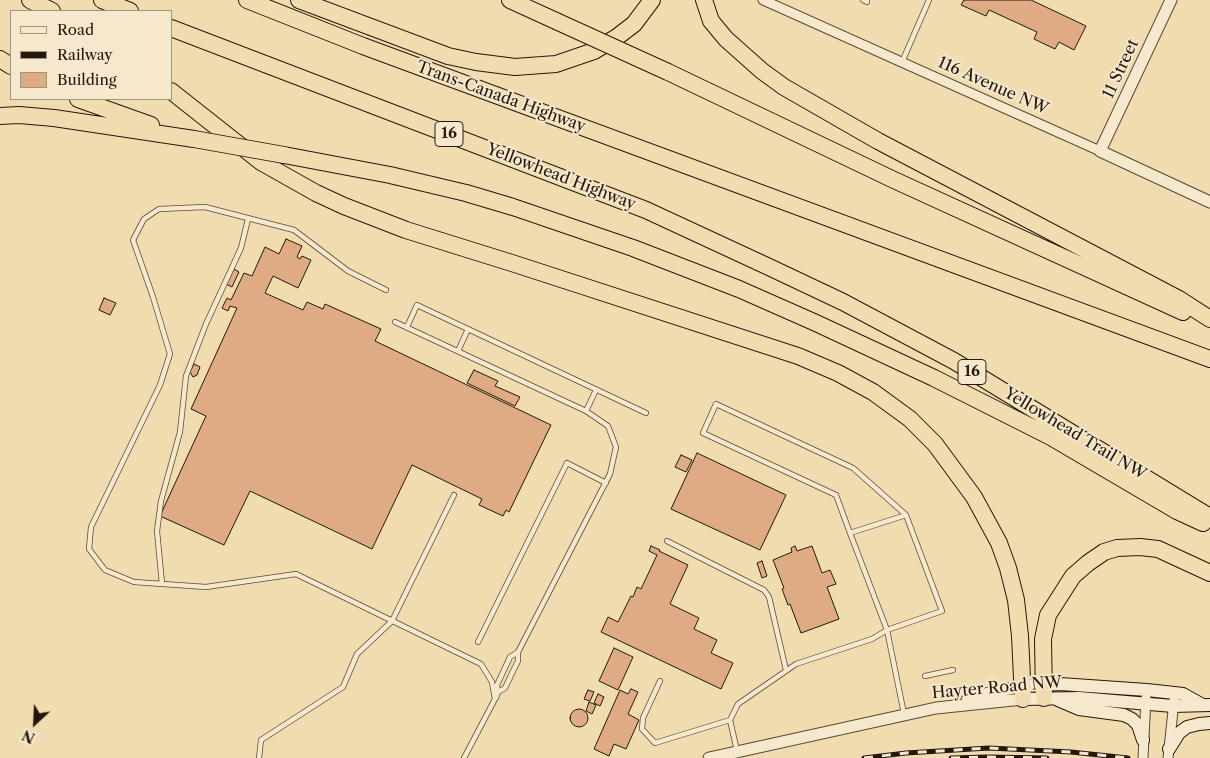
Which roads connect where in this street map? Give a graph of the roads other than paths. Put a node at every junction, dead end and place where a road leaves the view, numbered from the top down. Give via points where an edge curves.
1 (30, 0) edge
2 (102, 0) edge
3 (248, 0) edge
4 (300, 0) edge
5 (510, 0) edge
6 (652, 0) edge
7 (704, 0) edge
8 (763, 0) edge
9 (863, 0) edge
10 (867, 0) edge
11 (929, 0) edge
12 (1171, 0) edge
13 (50, 10) edge
14 (127, 10) edge
15 (172, 28) edge
16 (902, 62) junction
17 (172, 93) edge
18 (81, 100) edge
19 (0, 116) edge
20 (194, 140) junction
21 (1100, 151) junction
22 (1210, 202) edge
23 (248, 219) junction
24 (724, 247) joint
25 (386, 290) dead end
26 (1210, 319) edge
27 (395, 322) dead end
28 (1210, 325) edge
29 (407, 327) junction
30 (468, 329) junction
31 (458, 351) junction
32 (1210, 359) edge
33 (596, 390) junction
34 (586, 412) junction
35 (646, 413) dead end
36 (606, 482) junction
37 (454, 495) dead end
38 (906, 515) junction
39 (1210, 517) edge
40 (1210, 527) edge
41 (850, 533) junction
42 (667, 541) dead end
43 (1210, 573) edge
44 (162, 584) junction
45 (392, 621) junction
46 (887, 630) junction
47 (478, 642) dead end
48 (518, 652) junction
49 (786, 670) junction
50 (952, 670) dead end
51 (925, 676) dead end
52 (660, 681) dead end
53 (498, 692) junction
54 (1023, 693) junction
55 (1048, 694) junction
56 (1146, 697) junction
57 (495, 699) junction
58 (1174, 700) junction
59 (1206, 704) edge
60 (904, 715) junction
61 (730, 720) junction
62 (1210, 723) edge
63 (1143, 740) junction
64 (737, 752) junction
65 (1168, 753) edge
66 (259, 758) edge
67 (464, 758) edge
68 (709, 758) edge
69 (1143, 758) edge

1 - 13 highway
2 - 14 highway
3 - 32 highway, Trans-Canada Highway via 363,46
4 - 6 highway via 448,56 515,67 556,64 594,51 634,24
5 - 28 highway, bridge
7 - 26 highway via 711,21 726,39 784,87 878,141 1179,299
8 - 16 street, 116 Avenue NW
9 - 10 lane
11 - 16 lane
12 - 21 street, 11 Street
15 - 24 highway, Yellowhead Highway / 16 via 646,210
16 - 21 street, 116 Avenue NW
17 - 54 highway via 261,162 344,206 406,230 798,356 873,392 910,419 935,444 974,497 999,543 1016,600
18 - 20 highway
19 - 20 highway via 54,118
20 - 40 highway, bridge via 390,175 466,193 633,248 816,323 934,378 1051,437
21 - 22 street, 116 Avenue NW
23 - 25 lane via 294,230 348,271
23 - 44 lane via 241,248 186,376 180,432 160,501 157,532
23 - 44 lane via 205,207 159,209 144,219 133,240 170,354 160,385 91,528 89,549 105,570 134,582
24 - 39 highway, Yellowhead Trail NW / 16 via 843,302 954,361
27 - 29 lane
29 - 30 lane via 416,305
29 - 31 lane
30 - 31 lane
30 - 33 lane
31 - 34 lane
33 - 34 lane
33 - 35 lane
34 - 36 lane via 608,426 616,447
36 - 47 lane via 567,463
36 - 48 lane
37 - 45 lane
38 - 41 lane
38 - 41 lane via 853,468 716,404 703,434 836,495
38 - 46 lane via 942,611
41 - 46 lane
42 - 49 lane via 764,590 769,596
43 - 55 highway via 1158,549 1140,547 1104,552 1088,563 1073,576 1048,615 1042,639
44 - 45 lane via 206,587 296,574
45 - 57 lane via 481,664 492,682
45 - 66 lane via 357,654 344,687 261,740
46 - 49 lane via 872,639
46 - 60 lane
48 - 53 lane via 518,661 505,688
48 - 53 lane via 510,657 497,685
49 - 61 lane via 738,704
50 - 51 lane
52 - 61 lane via 642,724 642,729 655,742
53 - 57 lane
54 - 55 main road, Hayter Road NW
54 - 60 street, Hayter Road NW via 985,694 949,706
55 - 56 main road, Hayter Road NW
55 - 63 main road via 1079,709 1124,715 1138,725
56 - 58 main road, Hayter Road NW
56 - 63 street
57 - 67 lane
58 - 59 main road, Hayter Road NW via 1183,694
58 - 65 street
60 - 64 street, Hayter Road NW
61 - 64 lane
62 - 65 main road via 1187,727 1179,733
63 - 69 street
64 - 68 street, Hayter Road NW

